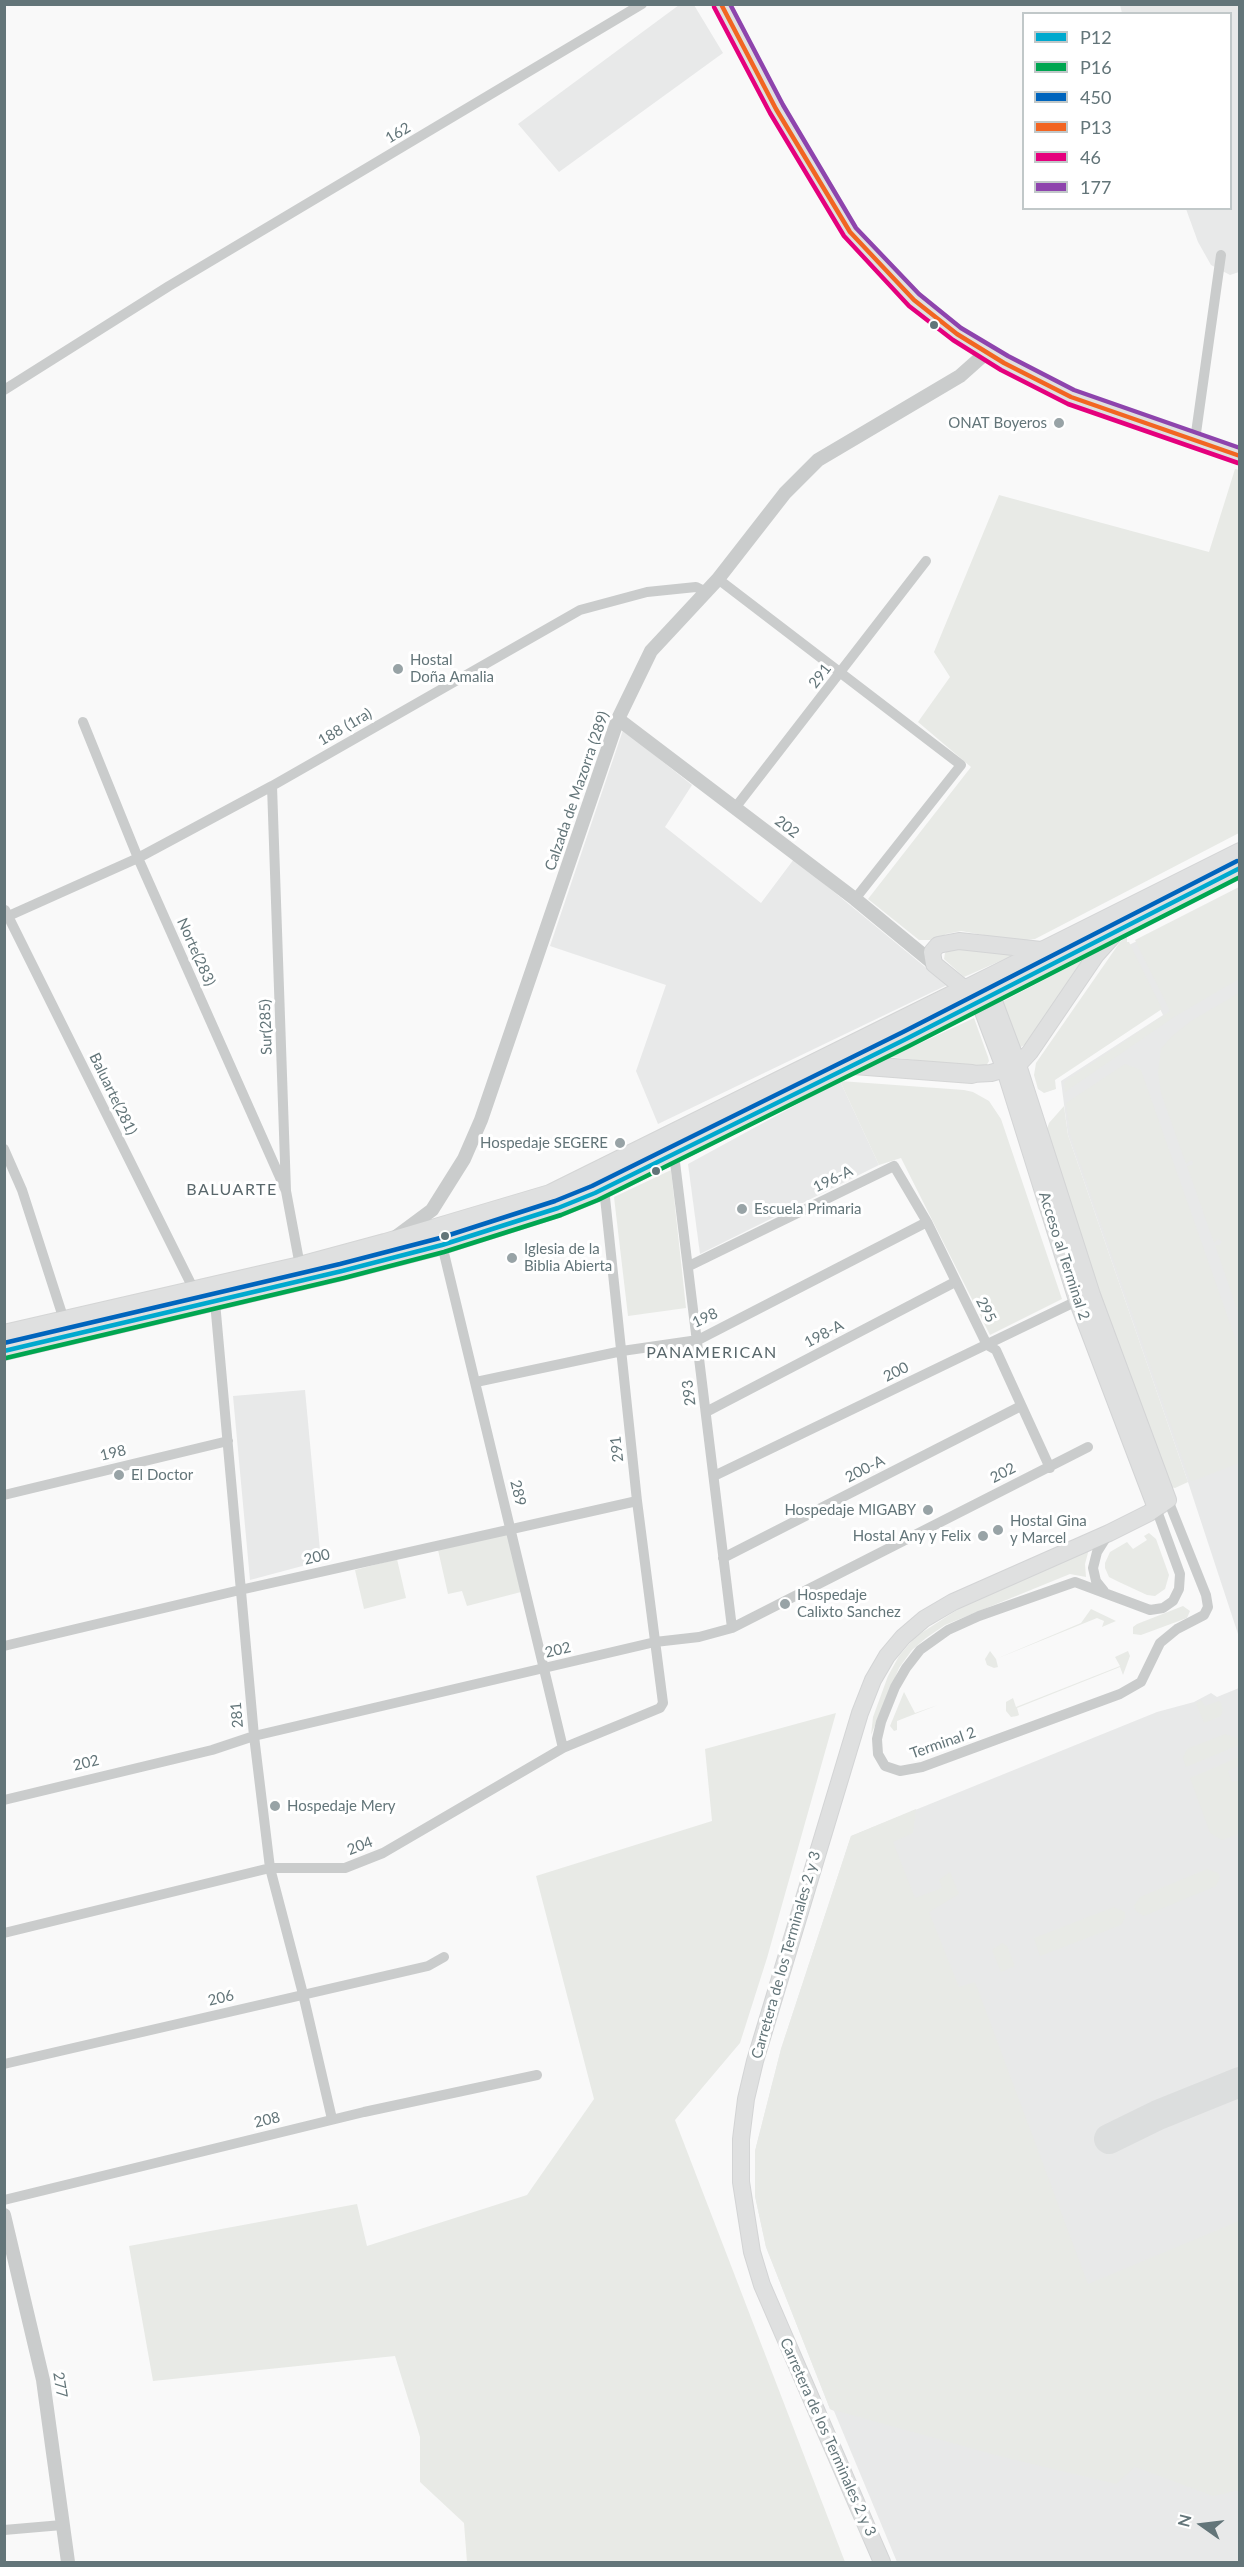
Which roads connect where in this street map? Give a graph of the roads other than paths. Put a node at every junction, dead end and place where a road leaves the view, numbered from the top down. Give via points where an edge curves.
1 (642, 4) edge
2 (720, 4) edge
3 (1221, 255) dead end
4 (987, 352) junction
5 (4, 390) edge
6 (1195, 440) junction
7 (1239, 456) edge
8 (926, 561) dead end
9 (718, 579) junction
10 (706, 592) junction
11 (840, 675) junction
12 (618, 719) junction
13 (83, 722) dead end
14 (272, 786) junction
15 (735, 808) junction
16 (1239, 851) edge
17 (138, 858) junction
18 (1239, 868) edge
19 (855, 899) junction
20 (6, 915) edge
21 (1122, 927) junction
22 (1043, 950) junction
23 (934, 956) junction
24 (964, 989) junction
25 (986, 998) junction
26 (852, 1065) junction
27 (1012, 1067) junction
28 (972, 1074) junction
29 (1013, 1097) junction
30 (4, 1149) edge
31 (674, 1154) junction
32 (894, 1166) joint
33 (604, 1188) junction
34 (286, 1191) junction
35 (927, 1222) junction
36 (385, 1244) junction
37 (442, 1245) junction
38 (300, 1266) junction
39 (689, 1266) junction
40 (955, 1282) junction
41 (194, 1290) junction
42 (1084, 1298) junction
43 (214, 1302) junction
44 (64, 1320) junction
45 (4, 1334) edge
46 (698, 1340) junction
47 (987, 1345) junction
48 (4, 1351) edge
49 (622, 1351) junction
50 (476, 1382) junction
51 (1021, 1406) junction
52 (706, 1412) junction
53 (228, 1441) junction
54 (1088, 1447) dead end
55 (1050, 1468) junction
56 (714, 1476) junction
57 (4, 1495) edge
58 (637, 1501) junction
59 (1162, 1504) junction
60 (511, 1529) junction
61 (1109, 1533) junction
62 (723, 1558) junction
63 (240, 1590) junction
64 (1107, 1593) junction
65 (732, 1628) junction
66 (656, 1642) junction
67 (4, 1646) edge
68 (545, 1670) junction
69 (662, 1706) joint
70 (254, 1736) junction
71 (563, 1748) junction
72 (4, 1800) edge
73 (270, 1868) junction
74 (4, 1933) edge
75 (444, 1957) dead end
76 (303, 1994) junction
77 (4, 2064) edge
78 (537, 2075) dead end
79 (332, 2120) junction
80 (4, 2200) edge
81 (4, 2215) edge
82 (62, 2525) junction
83 (4, 2530) edge
84 (68, 2562) edge
85 (882, 2562) edge

1 - 5 street, 162 via 169,286
2 - 4 main road via 776,109 850,232 914,300
3 - 6 street
4 - 6 main road via 1071,397
4 - 9 street, Calzada de Mazorra (289) via 960,376 818,460 784,493
6 - 7 main road
8 - 11 street, 291
9 - 10 street, Calzada de Mazorra (289)
9 - 11 street
10 - 12 street, Calzada de Mazorra (289) via 651,651
10 - 14 street, 188 (1ra) via 696,588 647,592 580,610
11 - 15 street, 291
11 - 19 street via 961,765
12 - 15 street, 202
12 - 36 street, Calzada de Mazorra (289) via 481,1120 464,1159 432,1210
13 - 17 street, Norte(283)
14 - 17 street, 188 (1ra)
14 - 34 street, Sur(285)
15 - 19 street, 202
16 - 22 main road
17 - 20 street, 188 (1ra)
17 - 34 street, Norte(283)
18 - 21 main road
19 - 23 street, 202 via 909,944
20 - 41 street, Baluarte(281)
21 - 25 main road
21 - 27 main road via 1096,955 1030,1052
22 - 23 main road via 959,941 944,942
22 - 24 main road
23 - 24 main road
24 - 25 main road
24 - 36 highway via 550,1194
25 - 26 highway
25 - 27 main road, Acceso al Terminal 2
26 - 28 highway
26 - 31 highway
27 - 28 main road
27 - 29 main road, Acceso al Terminal 2
27 - 42 main road, Acceso al Terminal 2
28 - 29 main road via 1002,1087
29 - 42 main road, Acceso al Terminal 2
30 - 44 street via 22,1190
31 - 33 highway
31 - 39 street, 293
32 - 35 street, 295
32 - 39 street, 196-A
33 - 37 highway via 548,1212
33 - 49 street, 291
34 - 38 street, Sur(285)
35 - 40 street, 295
35 - 46 street, 198
36 - 38 highway
37 - 43 highway
37 - 50 street, 289
38 - 41 highway
39 - 46 street, 293
40 - 47 street, 295
40 - 52 street, 198-A
41 - 44 highway
42 - 47 street, 200
42 - 59 main road, Acceso al Terminal 2
43 - 48 highway
43 - 53 street, 281
44 - 45 highway
46 - 49 street, 198
46 - 52 street, 293
47 - 51 street, 295 via 996,1350
47 - 56 street, 200
49 - 50 street, 198
49 - 58 street, 291
50 - 60 street, 289
51 - 55 street, 295
51 - 62 street, 200-A
52 - 56 street, 293
53 - 57 street, 198
53 - 63 street, 281
54 - 55 street, 202
55 - 65 street, 202
56 - 62 street, 293
58 - 60 street, 200
58 - 66 street, 291
59 - 61 main road, Carretera de los Terminales 2 y 3
59 - 64 street, Terminal 2 via 1180,1574 1175,1598 1168,1606 1154,1610
59 - 64 street, Terminal 2 via 1206,1595 1208,1607 1204,1615 1160,1643 1141,1682 1120,1694 922,1767 900,1771 882,1763 877,1743 886,1710 906,1668 933,1640 979,1616 1075,1582
60 - 63 street, 200
60 - 68 street, 289
61 - 64 street via 1097,1552 1093,1568 1098,1584
61 - 85 main road, Carretera de los Terminales 2 y 3 via 953,1602 924,1619 887,1656 860,1713 746,2099 741,2182 752,2252 771,2307
62 - 65 street, 293
63 - 67 street, 200
63 - 70 street, 281
65 - 66 street, 202
66 - 68 street, 202
66 - 69 street, 291
68 - 70 street, 202
68 - 71 street, 289
69 - 71 street, 204
70 - 72 street, 202 via 212,1750
70 - 73 street, 281
71 - 73 street, 204 via 383,1853 345,1868
73 - 74 street, 204
73 - 76 street, 281
75 - 76 street, 206 via 428,1966
76 - 77 street, 206
76 - 79 street, 281
78 - 79 street, 208
79 - 80 street, 208
81 - 82 street, 277 via 43,2380
82 - 83 street
82 - 84 street, 277

